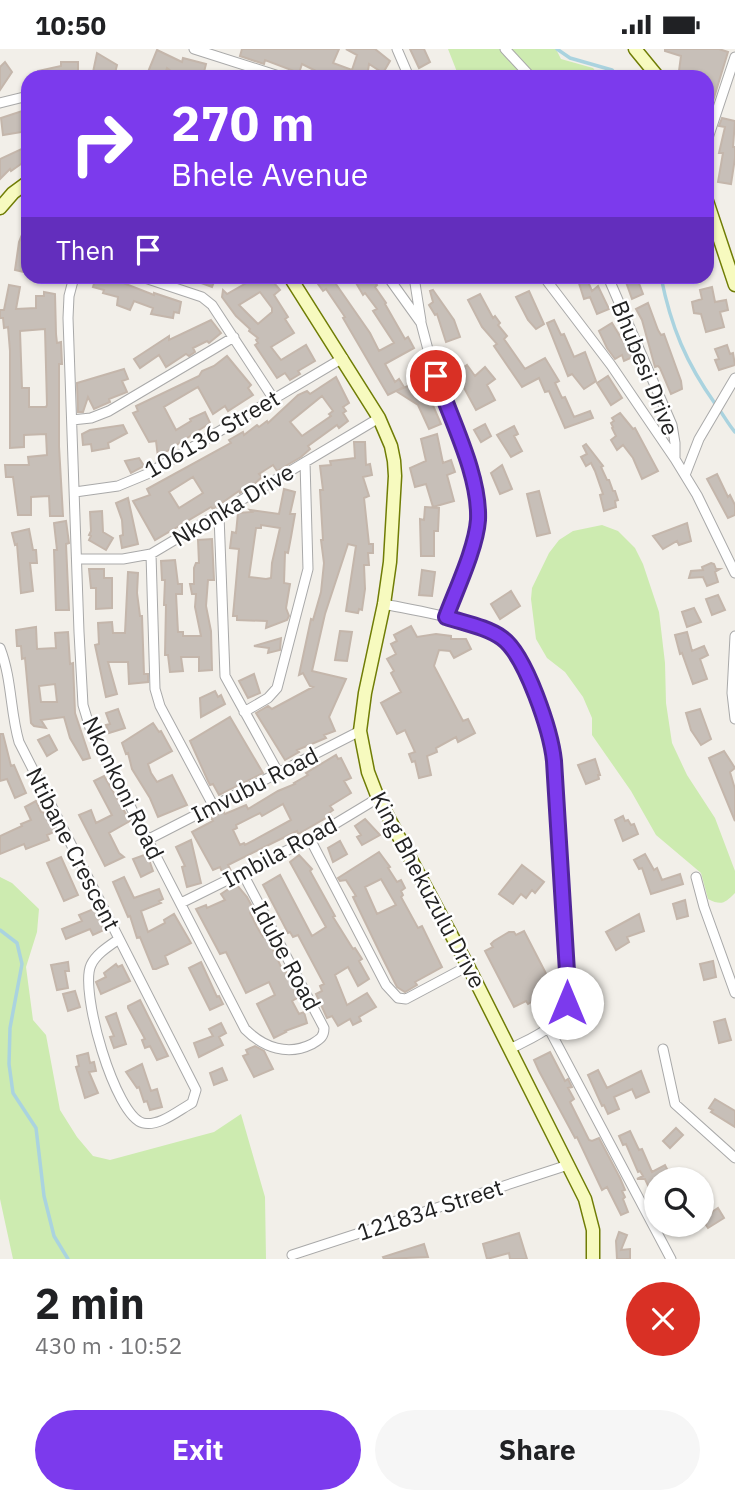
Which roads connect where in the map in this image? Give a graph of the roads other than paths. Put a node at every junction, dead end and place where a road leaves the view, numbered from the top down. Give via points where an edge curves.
1 (194, 49) edge
2 (397, 49) edge
3 (505, 49) edge
4 (635, 49) edge
5 (735, 57) edge
6 (260, 70) edge
7 (406, 70) edge
8 (524, 70) edge
9 (652, 70) edge
10 (21, 98) edge
11 (0, 103) edge
12 (714, 120) edge
13 (21, 187) edge
14 (0, 208) edge
15 (714, 222) edge
16 (73, 284) edge
17 (164, 284) edge
18 (294, 284) edge
19 (393, 284) edge
20 (415, 284) edge
21 (549, 284) edge
22 (611, 284) edge
23 (735, 285) edge
24 (421, 323) junction
25 (234, 337) junction
26 (342, 358) junction
27 (735, 379) edge
28 (273, 398) junction
29 (379, 418) junction
30 (72, 420) junction
31 (675, 459) junction
32 (305, 462) junction
33 (685, 475) junction
34 (75, 492) junction
35 (219, 515) junction
36 (150, 554) junction
37 (77, 559) junction
38 (735, 573) edge
39 (384, 604) junction
40 (446, 617) junction
41 (735, 636) edge
42 (0, 648) edge
43 (244, 712) junction
44 (735, 719) edge
45 (360, 731) junction
46 (279, 774) junction
47 (378, 798) junction
48 (214, 807) junction
49 (149, 839) junction
50 (310, 839) junction
51 (242, 872) junction
52 (696, 877) dead end
53 (181, 903) junction
54 (119, 939) junction
55 (468, 966) junction
56 (735, 993) edge
57 (549, 1028) junction
58 (320, 1039) joint
59 (510, 1049) junction
60 (663, 1049) dead end
61 (735, 1158) edge
62 (568, 1165) junction
63 (292, 1255) dead end
64 (593, 1259) edge
65 (671, 1259) edge

1 - 6 street
2 - 7 street
3 - 8 street
4 - 9 street
5 - 12 street
10 - 11 street
13 - 14 street
15 - 23 street
16 - 30 street, Nkonkoni Road via 68,306
17 - 25 street via 202,296
18 - 26 street, King Bhekuzulu Drive
19 - 24 street
20 - 24 street
21 - 31 street
22 - 31 street, Bhubesi Drive via 672,425
24 - 40 street via 471,474 478,518
25 - 28 street
25 - 30 street via 109,411
26 - 28 street, 106136 Street
26 - 29 street, King Bhekuzulu Drive
27 - 33 street via 694,449
28 - 34 street, 106136 Street via 147,474 118,486
29 - 32 street, Nkonka Drive
29 - 39 street, King Bhekuzulu Drive via 391,446 395,476
30 - 34 street, Nkonkoni Road
31 - 33 street, Bhubesi Drive
32 - 35 street, Nkonka Drive
32 - 43 street via 306,583 277,688
33 - 38 street, Bhubesi Drive
34 - 37 street, Nkonkoni Road
35 - 36 street, Nkonka Drive
35 - 43 street via 223,668
36 - 37 street, Nkonka Drive
36 - 48 street via 155,689
37 - 49 street, Nkonkoni Road via 85,713
39 - 40 street
39 - 45 street, King Bhekuzulu Drive
40 - 57 street via 494,633 513,648 549,730 568,988 564,1010
41 - 44 street
42 - 54 street, Ntibane Crescent via 19,742
43 - 46 street
45 - 46 street, Imvubu Road
45 - 47 street, King Bhekuzulu Drive
46 - 48 street, Imvubu Road
47 - 50 street, Imbila Road
47 - 55 street, King Bhekuzulu Drive
48 - 49 street, Imvubu Road
49 - 53 street, Nkonkoni Road
50 - 51 street, Imbila Road
50 - 55 street via 386,985 398,998 406,999
51 - 53 street, Imbila Road
51 - 58 street, Idube Road via 324,1028
52 - 56 street
53 - 58 street, Nkonkoni Road via 247,1030 267,1044 288,1050 300,1050
54 - 54 street, Ntibane Crescent via 93,962 89,973 99,1044 129,1111 140,1122 156,1122 192,1103 195,1087
55 - 59 street, King Bhekuzulu Drive
57 - 59 street
57 - 65 street
59 - 62 street, King Bhekuzulu Drive
60 - 61 street via 675,1104
62 - 63 street, 121834 Street
62 - 64 street, King Bhekuzulu Drive via 588,1206

